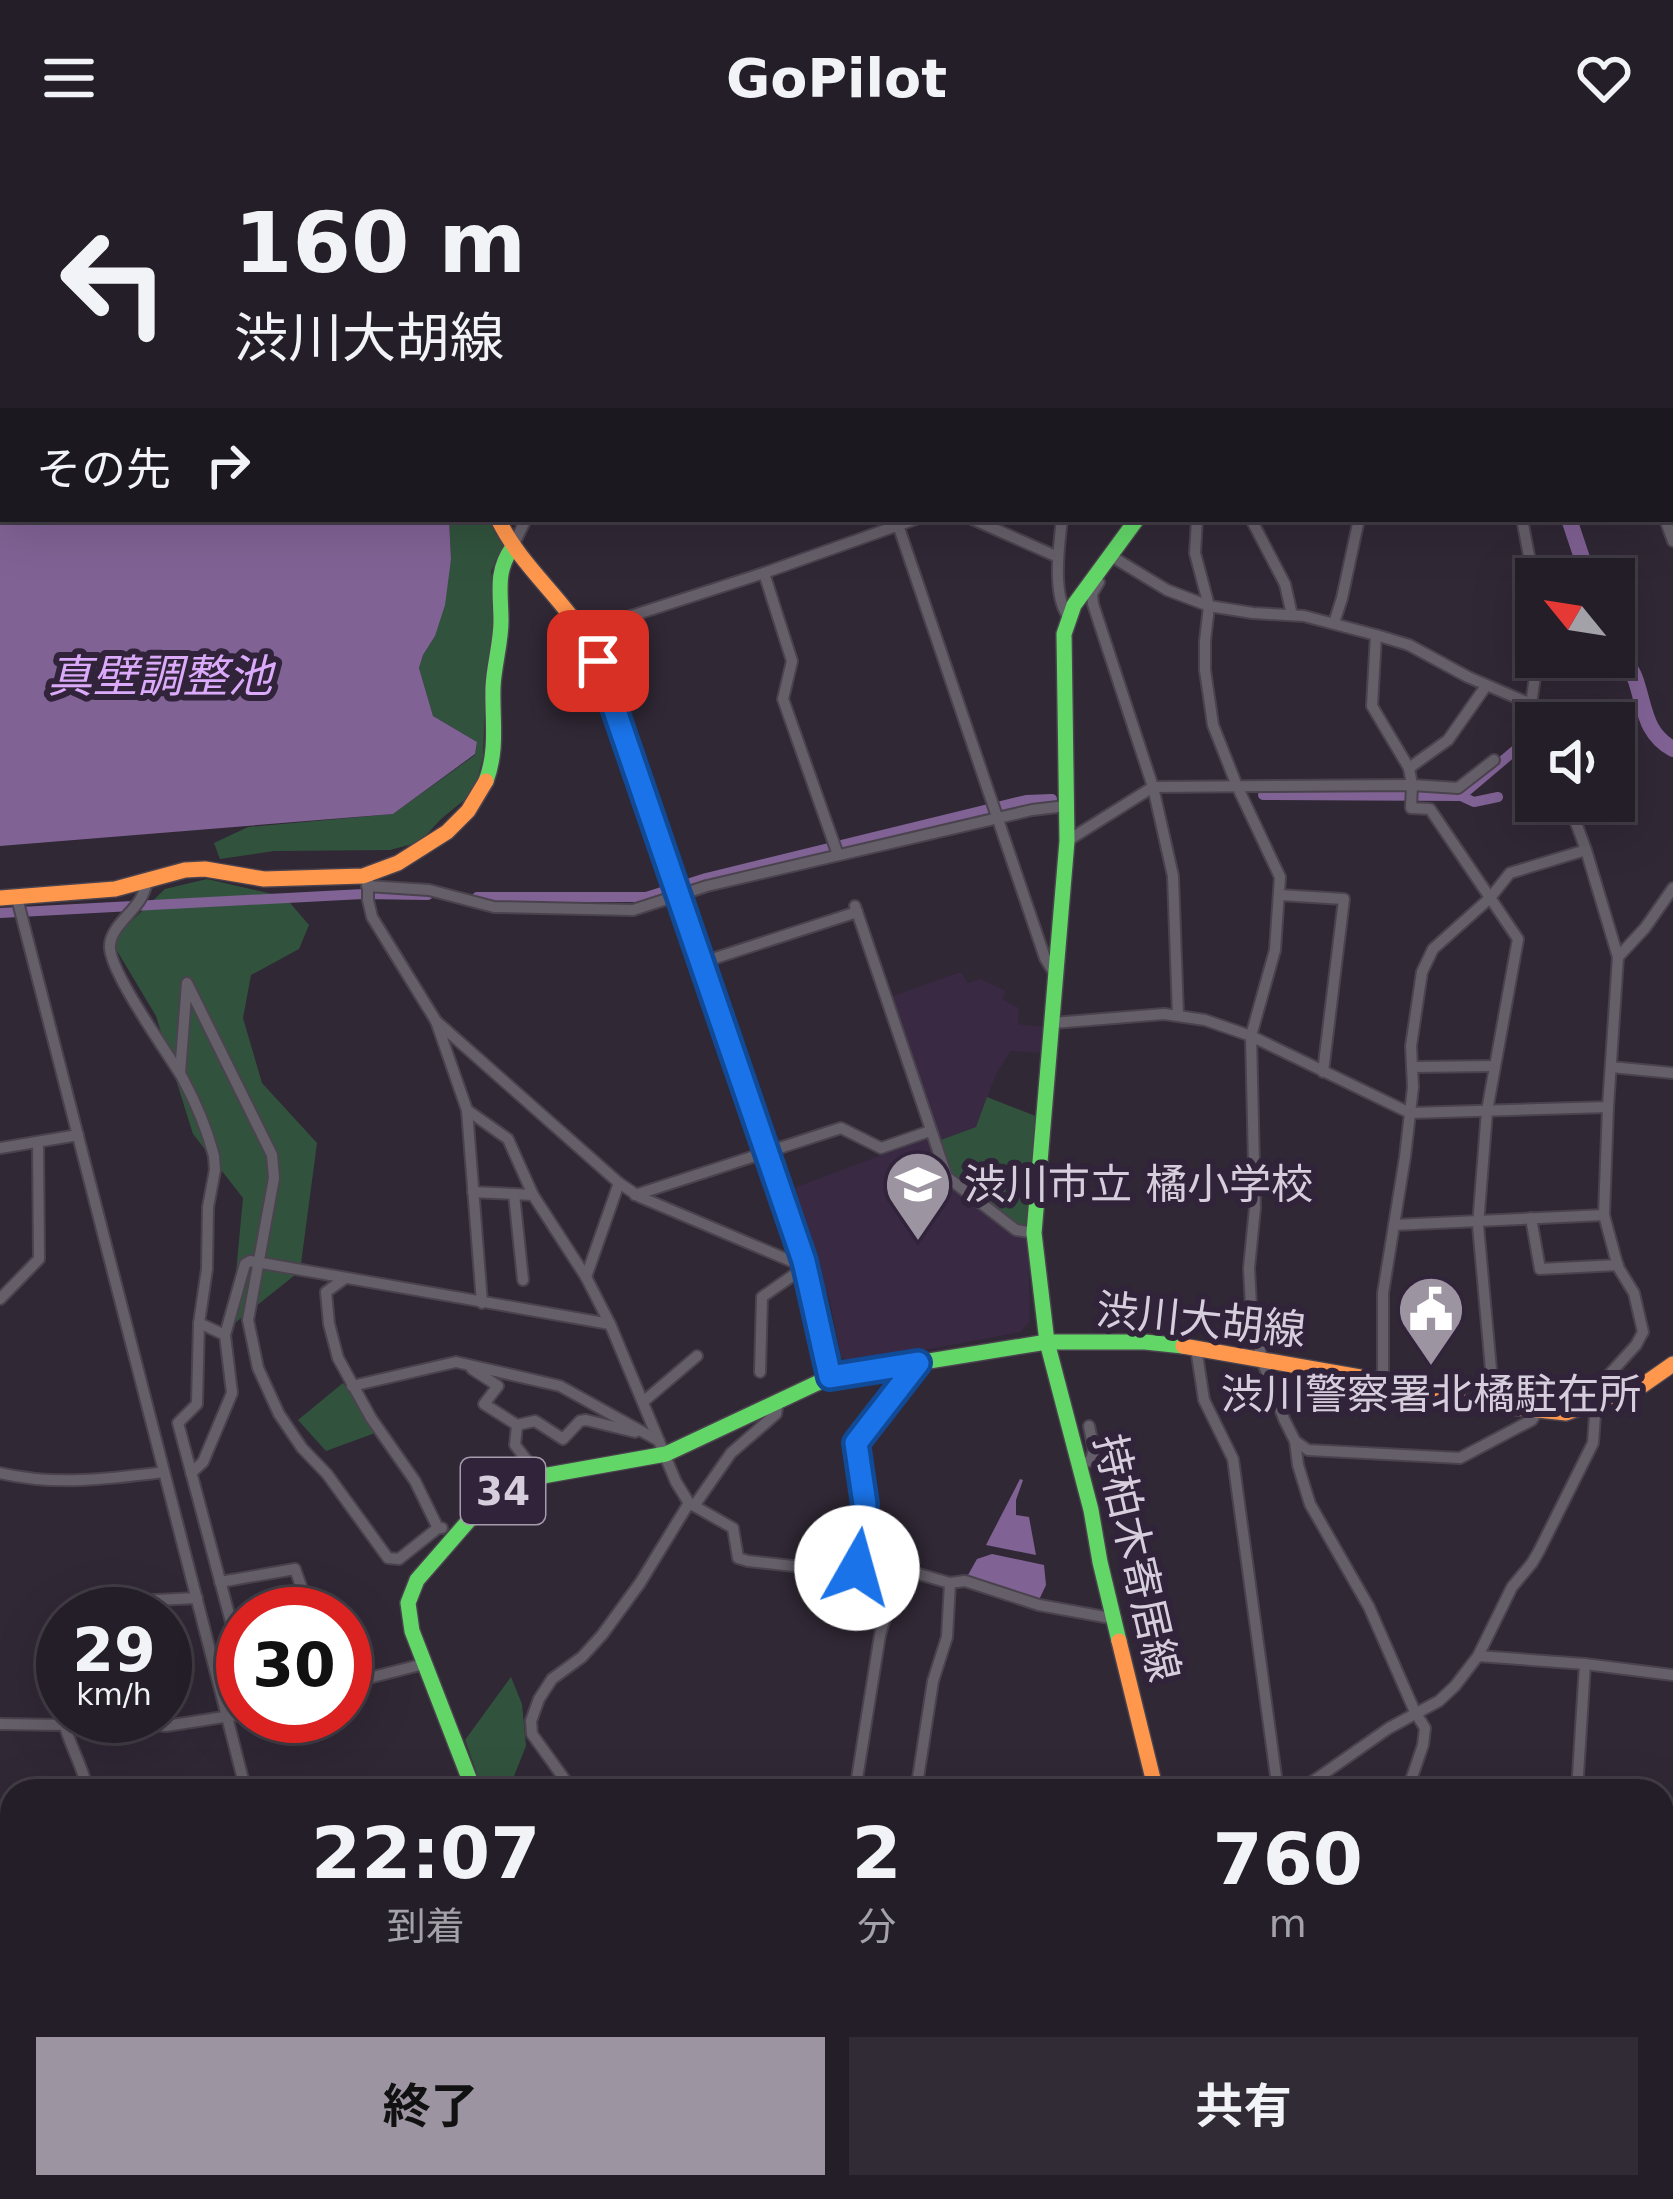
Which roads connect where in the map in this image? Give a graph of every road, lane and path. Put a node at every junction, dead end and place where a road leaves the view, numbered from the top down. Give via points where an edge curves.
1 (499, 522) edge
2 (525, 522) edge
3 (897, 522) edge
4 (979, 522) edge
5 (1062, 522) edge
6 (1135, 522) edge
7 (1197, 522) edge
8 (1253, 522) edge
9 (1358, 522) edge
10 (1523, 522) edge
11 (512, 548) junction
12 (1058, 557) junction
13 (1113, 557) junction
14 (1529, 558) edge
15 (764, 573) junction
16 (1209, 606) junction
17 (1292, 615) junction
18 (1068, 616) junction
19 (1334, 623) junction
20 (1376, 634) junction
21 (587, 635) junction
22 (1486, 686) junction
23 (1526, 702) edge
24 (1494, 760) dead end
25 (1408, 768) junction
26 (1237, 786) junction
27 (1154, 788) junction
28 (1412, 788) junction
29 (1066, 806) junction
30 (995, 818) junction
31 (1576, 822) edge
32 (1067, 841) junction
33 (1586, 850) junction
34 (837, 854) junction
35 (148, 880) junction
36 (368, 888) junction
37 (1673, 888) edge
38 (675, 890) junction
39 (1280, 895) junction
40 (8, 898) edge
41 (1490, 898) junction
42 (1618, 957) junction
43 (700, 963) junction
44 (1057, 977) junction
45 (1178, 1015) junction
46 (436, 1021) junction
47 (1053, 1023) junction
48 (1251, 1036) junction
49 (1496, 1066) junction
50 (1412, 1067) junction
51 (1611, 1067) junction
52 (1323, 1072) junction
53 (180, 1073) junction
54 (1673, 1073) edge
55 (1608, 1107) junction
56 (467, 1110) junction
57 (1487, 1111) junction
58 (1410, 1113) junction
59 (931, 1131) junction
60 (78, 1135) junction
61 (38, 1142) junction
62 (0, 1148) edge
63 (767, 1153) junction
64 (619, 1184) junction
65 (473, 1192) junction
66 (514, 1194) junction
67 (533, 1195) junction
68 (635, 1195) junction
69 (1604, 1215) junction
70 (1531, 1218) junction
71 (1478, 1220) junction
72 (1394, 1225) junction
73 (1034, 1233) junction
74 (257, 1262) junction
75 (1618, 1265) junction
76 (806, 1267) junction
77 (586, 1277) junction
78 (344, 1279) junction
79 (524, 1280) dead end
80 (0, 1299) edge
81 (482, 1303) junction
82 (199, 1323) junction
83 (610, 1324) junction
84 (225, 1335) junction
85 (1046, 1342) junction
86 (1196, 1348) junction
87 (697, 1356) dead end
88 (1262, 1360) junction
89 (918, 1363) junction
90 (464, 1364) junction
91 (1673, 1364) edge
92 (760, 1372) dead end
93 (830, 1377) junction
94 (1384, 1381) junction
95 (352, 1386) junction
96 (778, 1401) junction
97 (1596, 1401) junction
98 (643, 1402) junction
99 (1494, 1403) junction
100 (1538, 1410) junction
101 (517, 1425) junction
102 (1089, 1426) dead end
103 (638, 1430) junction
104 (1295, 1441) junction
105 (663, 1448) junction
106 (1079, 1465) junction
107 (164, 1472) junction
108 (0, 1473) edge
109 (191, 1473) junction
110 (539, 1476) junction
111 (692, 1504) junction
112 (439, 1528) junction
113 (458, 1532) junction
114 (857, 1568) junction
115 (897, 1575) junction
116 (220, 1582) junction
117 (950, 1583) junction
118 (221, 1587) edge
119 (301, 1587) edge
120 (192, 1598) edge
121 (196, 1598) junction
122 (1116, 1619) junction
123 (1478, 1656) junction
124 (424, 1664) junction
125 (1586, 1664) junction
126 (216, 1673) edge
127 (1673, 1675) edge
128 (372, 1677) edge
129 (1415, 1712) junction
130 (0, 1724) edge
131 (36, 1725) edge
132 (71, 1743) edge
133 (234, 1743) edge
134 (84, 1779) edge
135 (243, 1779) edge
136 (469, 1779) edge
137 (564, 1779) edge
138 (857, 1779) edge
139 (918, 1779) edge
140 (1153, 1779) edge
141 (1276, 1779) edge
142 (1317, 1779) edge
143 (1412, 1779) edge
144 (1577, 1779) edge

1 - 11 main road
2 - 11 street
3 - 15 street
3 - 30 street
4 - 12 street
5 - 12 street
6 - 13 main road
7 - 16 street via 1195,553
8 - 17 street via 1286,584
9 - 19 street
10 - 14 street
11 - 21 main road
11 - 36 main road via 499,566 494,745 485,783 450,832
12 - 18 street
13 - 16 street
13 - 18 main road
13 - 27 street via 1093,604
15 - 21 street
15 - 34 street via 792,661 783,699
16 - 17 street
16 - 26 street via 1207,694
17 - 19 street
18 - 29 main road, 持柏木寄居線
19 - 20 street
20 - 22 street
20 - 25 street via 1372,706
21 - 38 main road
22 - 23 street
22 - 25 street via 1448,740
24 - 28 street via 1458,788
25 - 28 street
26 - 27 street
26 - 28 street
26 - 39 street via 1276,867
27 - 32 street
27 - 45 street via 1173,876
28 - 41 street via 1412,808 1430,809
29 - 30 street
29 - 32 main road, 持柏木寄居線
30 - 34 street
30 - 44 street
31 - 33 street
32 - 44 main road, 持柏木寄居線
33 - 41 street via 1510,873
33 - 42 street
34 - 38 street
35 - 36 main road via 205,869
35 - 40 main road
35 - 53 street via 113,935 111,954
36 - 38 street via 429,890 494,907 633,910
36 - 46 street via 372,916
37 - 42 street
38 - 43 main road
39 - 48 street via 1275,950
39 - 52 street via 1344,899
40 - 60 street
41 - 49 street via 1519,944
41 - 50 street via 1427,961
42 - 51 street
43 - 59 street via 856,909
43 - 63 main road
44 - 47 main road, 持柏木寄居線
45 - 47 street
45 - 48 street
46 - 56 street
46 - 64 street
47 - 73 main road, 持柏木寄居線
48 - 52 street
48 - 88 street via 1249,1268
49 - 50 street
49 - 57 street
50 - 58 street
51 - 54 street
51 - 55 street
52 - 58 street
53 - 74 street via 188,983 272,1155
53 - 82 street via 214,1156
55 - 57 street
55 - 69 street
56 - 65 street
56 - 67 street via 508,1139
57 - 58 street
57 - 71 street
58 - 72 street
59 - 63 street via 881,1148 841,1128
59 - 73 street via 951,1182 1016,1230
60 - 61 street
60 - 107 street
61 - 62 street
61 - 80 street via 39,1259
63 - 68 street
63 - 76 main road
64 - 68 street
64 - 77 street
65 - 66 street
65 - 81 street
66 - 67 street
66 - 79 street
67 - 77 street
68 - 76 street
69 - 70 street
69 - 75 street
70 - 71 street
70 - 75 street via 1540,1269
71 - 72 street
71 - 99 street
72 - 94 street via 1383,1293
73 - 85 main road, 持柏木寄居線
74 - 78 street
74 - 84 street via 245,1264
74 - 112 street via 248,1320 254,1351 302,1448 388,1558 399,1559
75 - 97 street via 1643,1332
76 - 92 street via 762,1297
76 - 93 main road
77 - 83 street
78 - 81 street
78 - 95 street via 326,1292 328,1324
81 - 83 street
82 - 84 street
82 - 109 street via 197,1404 178,1423
83 - 98 street
84 - 109 street via 232,1393
85 - 86 main road, 渋川大胡線 / 34
85 - 89 main road, 渋川大胡線 / 34
85 - 106 main road, 持柏木寄居線
86 - 88 main road, 渋川大胡線 / 34
86 - 141 street via 1204,1400 1233,1459
87 - 98 street
88 - 94 main road, 渋川大胡線 / 34
88 - 104 street
89 - 93 main road, 渋川大胡線 / 34
89 - 114 street via 856,1443 865,1504
90 - 95 street
90 - 101 street via 498,1385 484,1404
90 - 103 street via 560,1386
91 - 97 main road, 渋川大胡線 / 34
93 - 96 main road, 渋川大胡線 / 34
94 - 99 main road, 渋川大胡線 / 34
95 - 112 street
96 - 105 main road, 渋川大胡線 / 34
96 - 111 street via 776,1414 731,1453
97 - 100 main road, 渋川大胡線 / 34 via 1566,1413
97 - 123 street via 1593,1443
98 - 105 street
99 - 100 main road, 渋川大胡線 / 34
100 - 104 street via 1460,1458 1308,1450
101 - 103 street via 535,1421 563,1439 586,1420
101 - 110 street via 515,1445
102 - 106 street via 1094,1450
103 - 105 street
104 - 129 street via 1310,1504 1370,1606
105 - 110 main road, 渋川大胡線 / 34
105 - 111 street
106 - 122 main road, 持柏木寄居線
107 - 108 street via 93,1481
107 - 121 street
109 - 116 street
110 - 113 main road, 渋川大胡線 / 34 via 495,1496
111 - 114 street via 733,1528 738,1558
111 - 137 street via 602,1635 538,1699 532,1733
112 - 113 street
113 - 124 main road, 渋川大胡線 / 34 via 408,1603
114 - 115 street
115 - 117 street
115 - 138 street
116 - 118 street
116 - 119 street via 295,1569
117 - 122 street
117 - 139 street
120 - 121 street
121 - 126 street
122 - 140 main road, 持柏木寄居線
123 - 125 street
123 - 129 street via 1455,1686
124 - 128 street
124 - 136 main road, 渋川大胡線 / 34
125 - 127 street
125 - 144 street
129 - 142 street
129 - 143 street via 1425,1728
130 - 131 street
132 - 134 street
133 - 135 street

